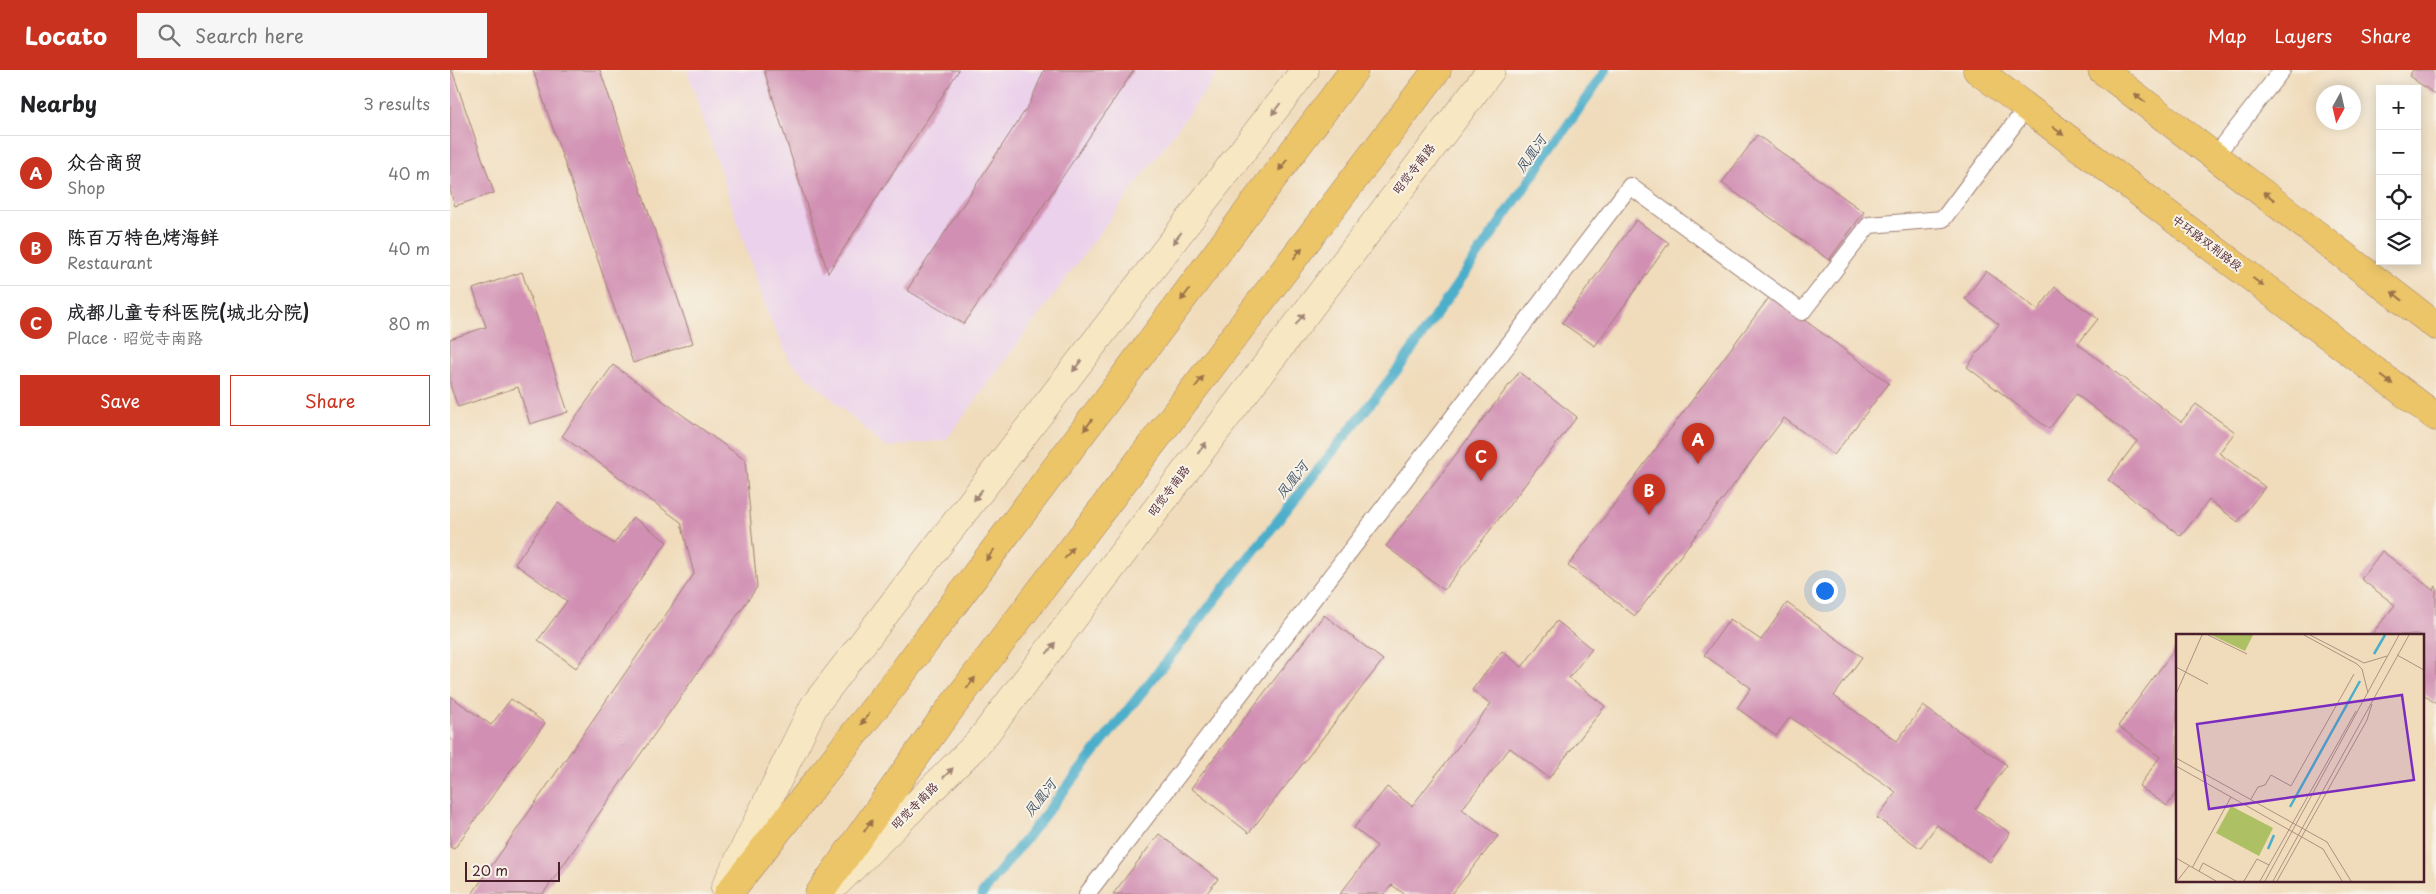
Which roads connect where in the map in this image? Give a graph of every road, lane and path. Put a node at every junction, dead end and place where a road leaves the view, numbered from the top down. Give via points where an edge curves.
1 (1305, 70) edge
2 (1354, 70) edge
3 (1436, 70) edge
4 (1491, 70) edge
5 (1978, 70) edge
6 (2102, 70) edge
7 (2282, 70) edge
8 (2027, 107) junction
9 (2216, 155) junction
10 (2436, 326) edge
11 (2436, 417) edge
12 (722, 894) edge
13 (728, 894) edge
14 (819, 894) edge
15 (827, 894) edge
16 (1087, 894) edge

1 -> 12 street via 814,706
2 -> 13 main road via 896,681
14 -> 3 main road, 昭觉寺南路 via 941,721
15 -> 4 street, 昭觉寺南路 via 979,742
5 - 8 main road, 中环路双荆路段
9 -> 6 main road
7 - 9 lane
8 -> 11 main road, 中环路双荆路段
8 - 16 lane via 1943,219 1868,225 1802,312 1630,186
10 -> 9 main road

